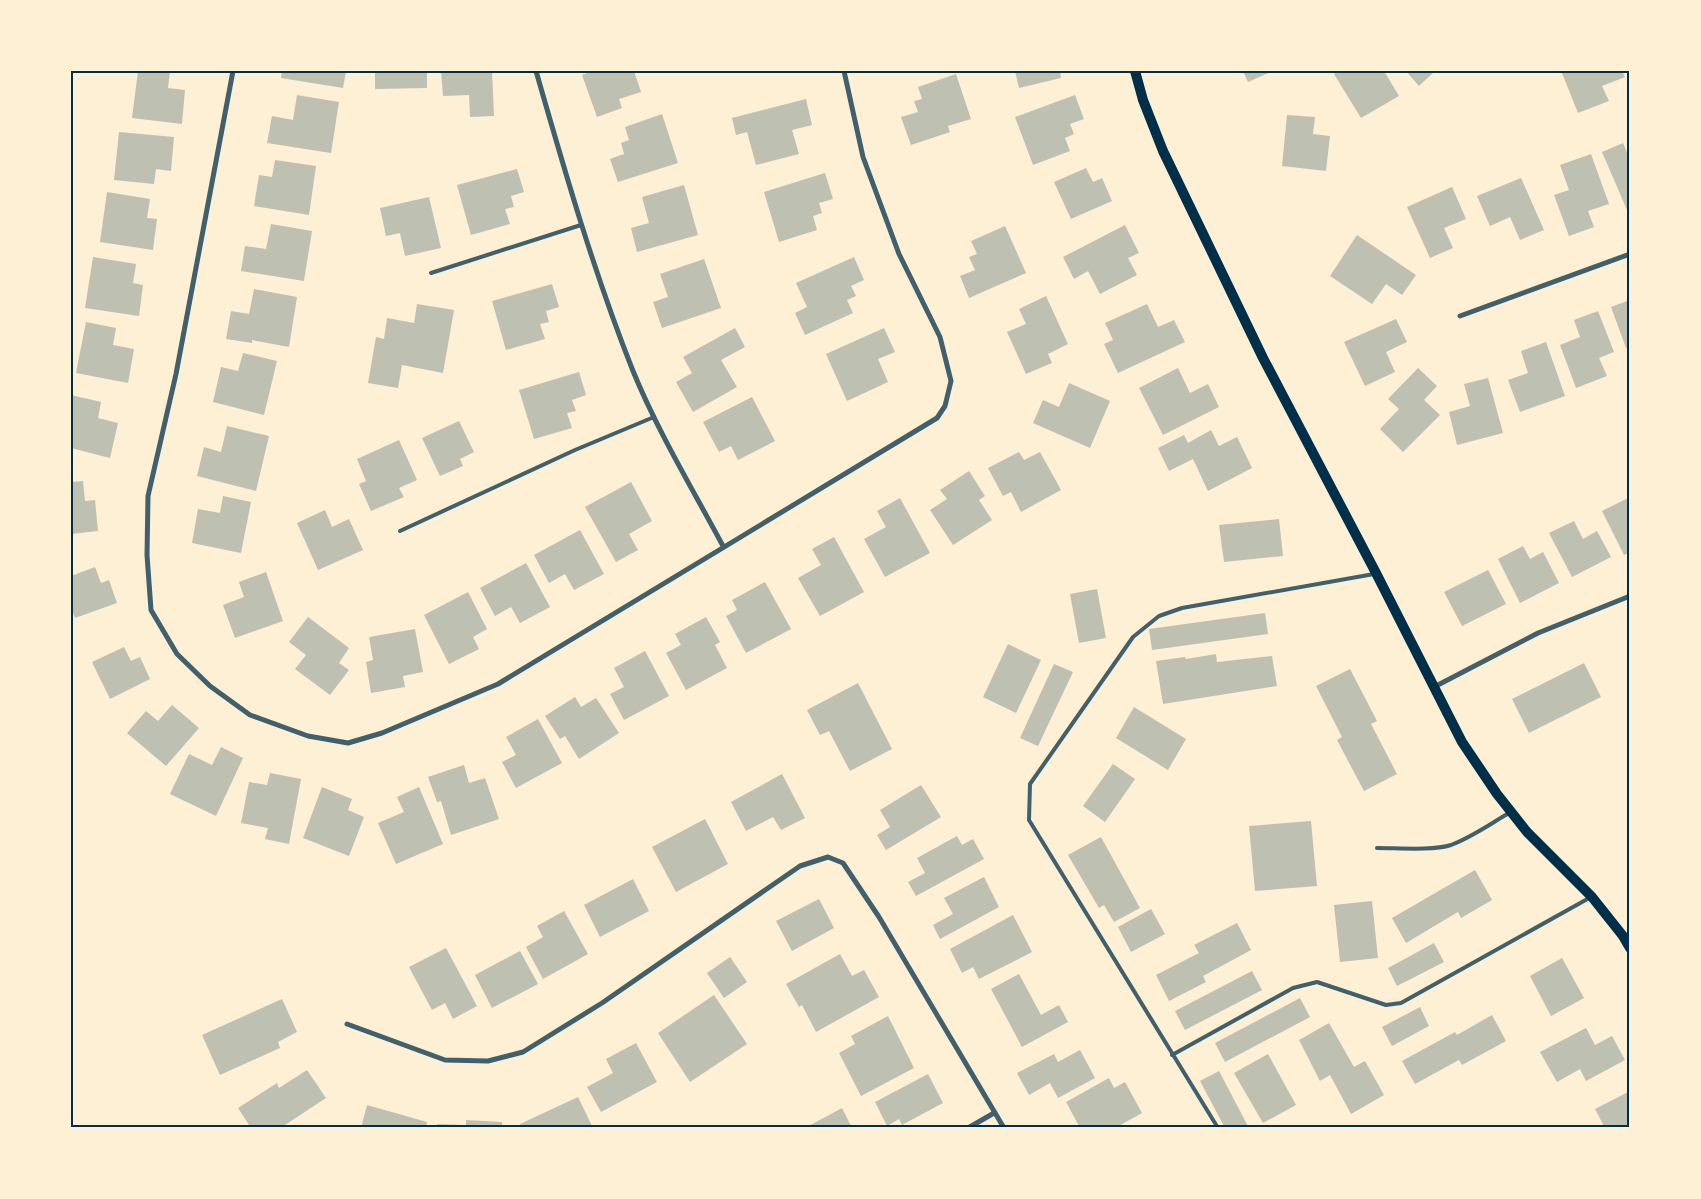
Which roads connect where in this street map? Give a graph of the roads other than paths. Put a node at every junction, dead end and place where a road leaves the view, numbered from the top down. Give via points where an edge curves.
1 (233, 71) edge
2 (536, 71) edge
3 (844, 71) edge
4 (1135, 71) edge
5 (581, 225) junction
6 (1630, 254) edge
7 (431, 273) dead end
8 (1460, 316) dead end
9 (654, 416) junction
10 (400, 531) dead end
11 (724, 546) junction
12 (1376, 573) junction
13 (1630, 596) edge
14 (1434, 687) junction
15 (1511, 811) junction
16 (1377, 848) dead end
17 (1592, 897) junction
18 (1630, 948) edge
19 (347, 1024) dead end
20 (1172, 1055) junction
21 (994, 1113) junction
22 (968, 1128) edge
23 (1004, 1128) edge
24 (1218, 1128) edge

1 - 11 street via 176,374 148,496 147,555 151,610 177,654 210,686 250,716 308,736 348,743 382,733 498,684
2 - 5 street
3 - 11 street via 863,157 899,254 940,338 951,381 945,406 937,418
4 - 12 main road via 1142,100 1163,152 1277,386
5 - 7 lane
5 - 9 street via 634,372
6 - 8 street
9 - 10 lane
9 - 11 street
12 - 14 main road
12 - 20 lane via 1182,608 1159,616 1133,637 1030,784 1029,820
13 - 14 street via 1538,633
14 - 15 main road via 1462,742
15 - 16 lane via 1475,834 1449,845
15 - 17 main road via 1527,832
17 - 18 main road
17 - 20 lane via 1401,1003 1386,1005 1317,982 1293,988
19 - 21 street via 444,1060 488,1062 523,1052 602,1003 802,866 828,857 842,863 879,917
20 - 24 lane
21 - 22 street
21 - 23 street

